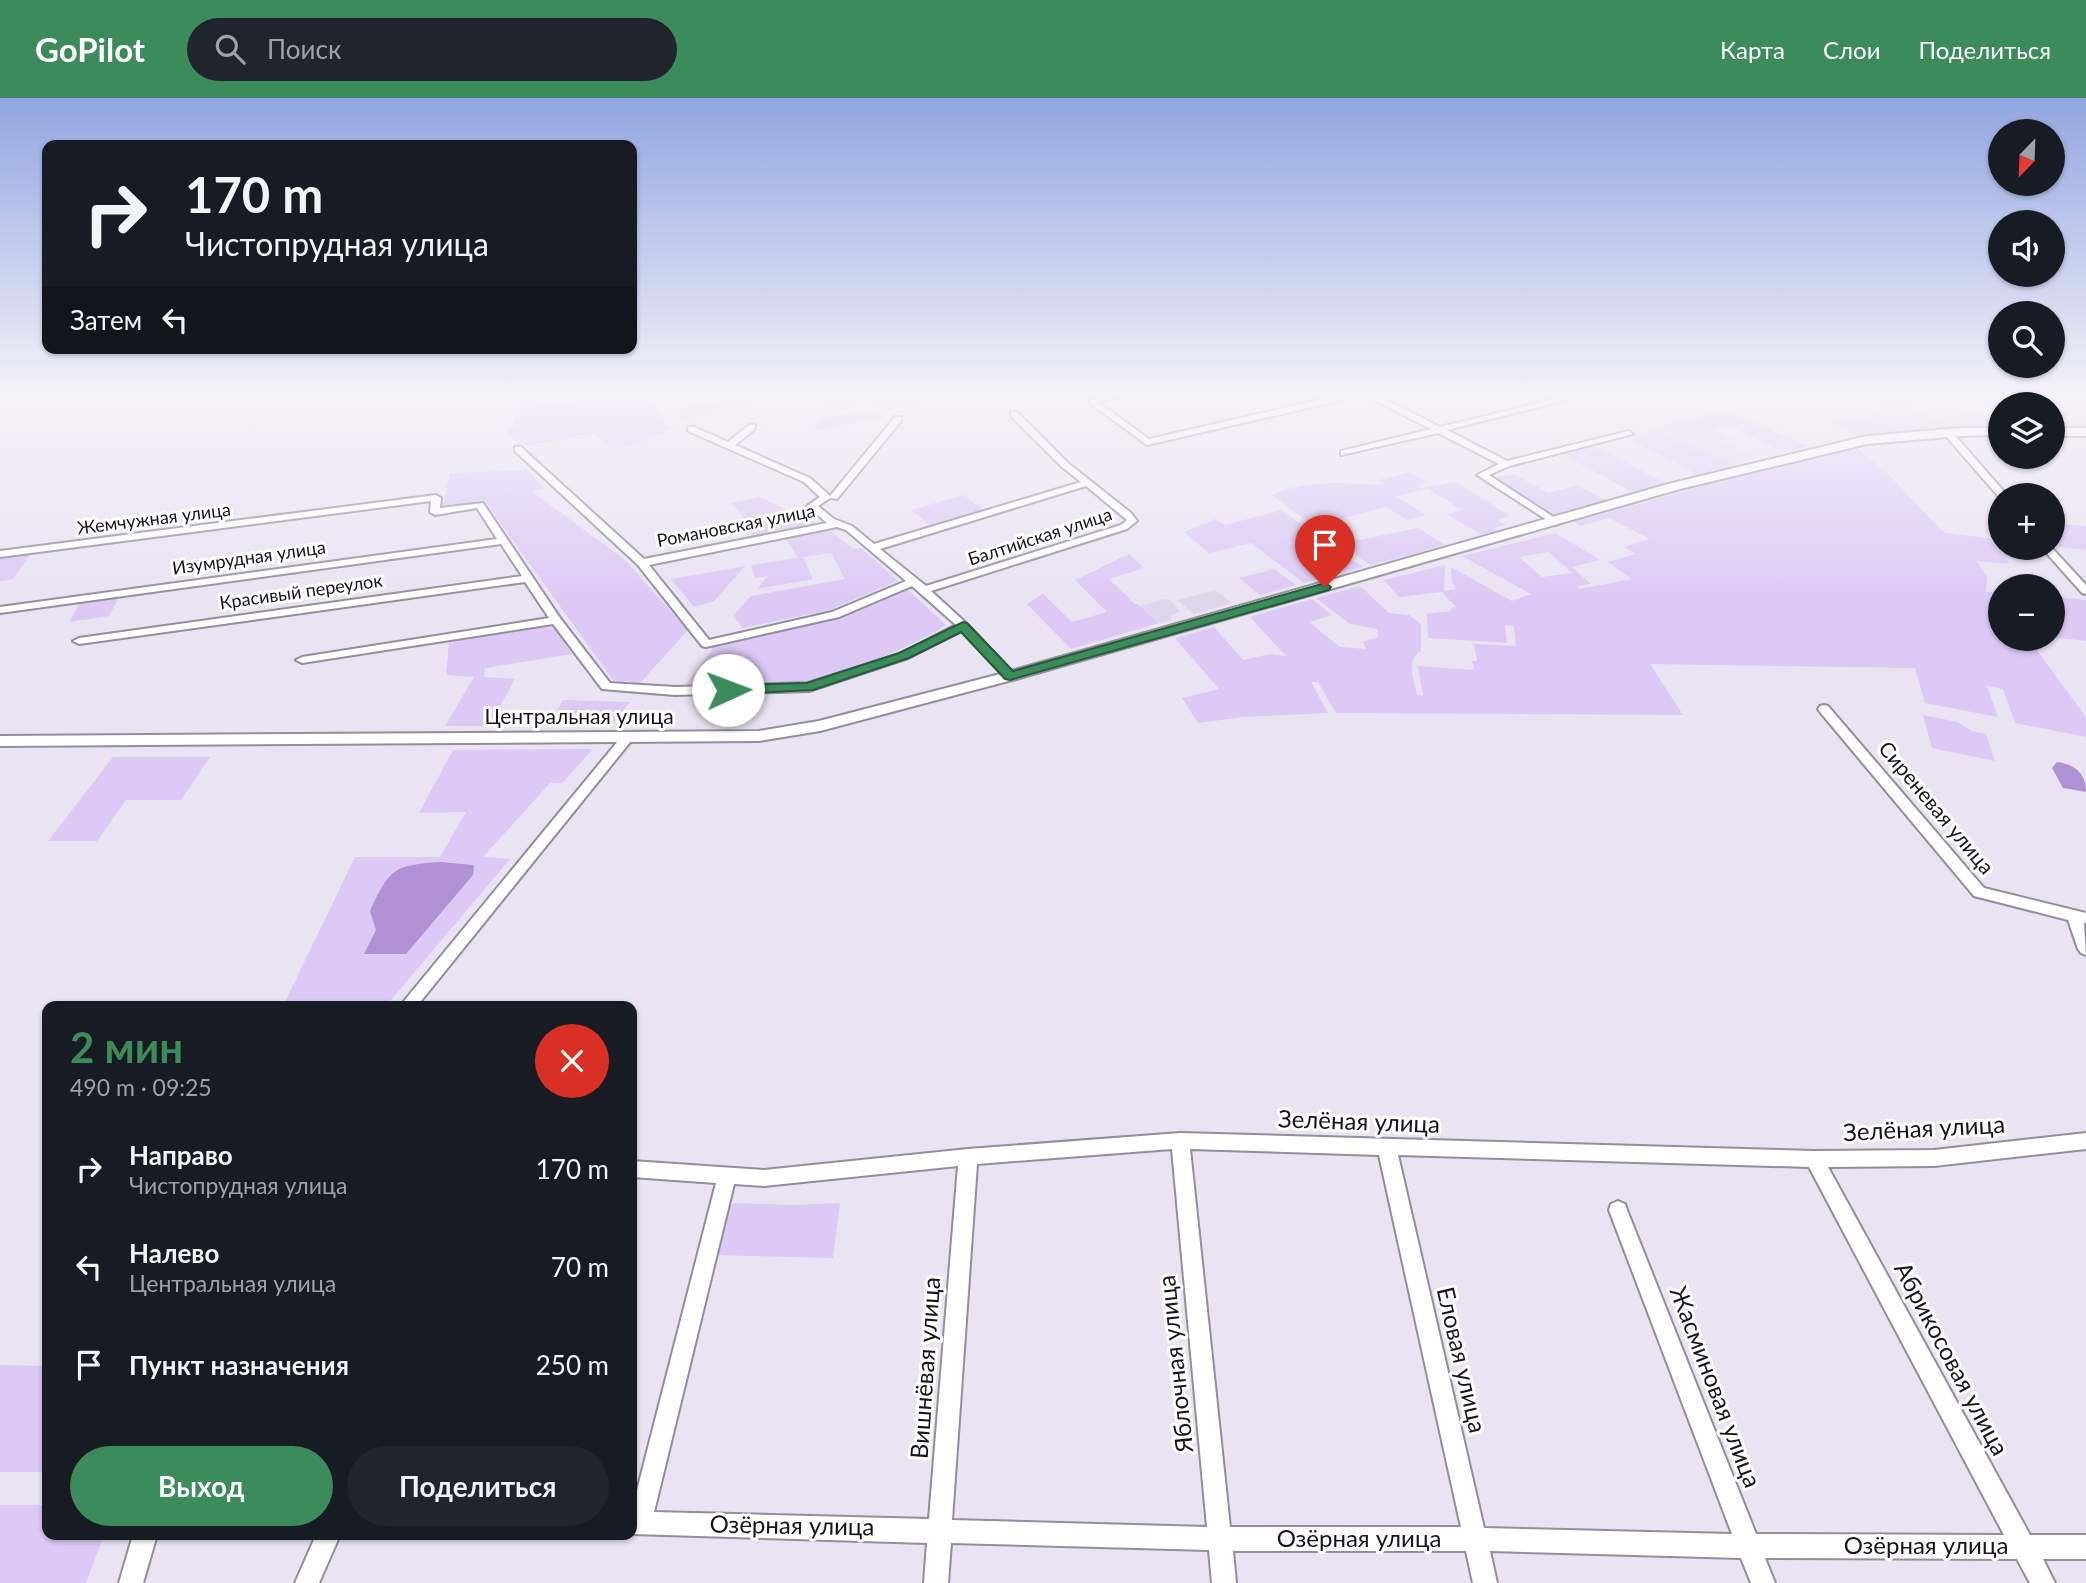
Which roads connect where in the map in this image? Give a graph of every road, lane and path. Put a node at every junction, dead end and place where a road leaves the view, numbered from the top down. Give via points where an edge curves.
1 (531, 461) edge
2 (764, 461) edge
3 (863, 461) edge
4 (1061, 461) edge
5 (1501, 461) edge
6 (1517, 461) edge
7 (1779, 461) edge
8 (1973, 461) edge
9 (1506, 464) junction
10 (1992, 483) edge
11 (1088, 484) junction
12 (834, 497) dead end
13 (1555, 522) junction
14 (836, 524) junction
15 (504, 541) junction
16 (871, 548) junction
17 (0, 554) edge
18 (2058, 560) edge
19 (642, 563) junction
20 (528, 578) junction
21 (912, 582) junction
22 (924, 590) junction
23 (2086, 591) edge
24 (0, 610) edge
25 (556, 620) junction
26 (963, 626) junction
27 (79, 642) dead end
28 (302, 660) dead end
29 (1010, 676) junction
30 (1824, 709) dead end
31 (627, 738) junction
32 (0, 741) edge
33 (2080, 917) edge
34 (2086, 949) edge
35 (412, 1001) edge
36 (1180, 1141) junction
37 (2086, 1141) edge
38 (1387, 1147) junction
39 (968, 1157) junction
40 (1814, 1159) junction
41 (637, 1169) edge
42 (727, 1175) junction
43 (1618, 1210) dead end
44 (637, 1519) edge
45 (637, 1523) edge
46 (940, 1530) junction
47 (1220, 1539) junction
48 (1474, 1539) junction
49 (144, 1540) edge
50 (326, 1540) edge
51 (1749, 1546) junction
52 (2022, 1546) junction
53 (2086, 1547) edge
54 (131, 1583) edge
55 (307, 1583) edge
56 (936, 1583) edge
57 (1224, 1583) edge
58 (1485, 1583) edge
59 (1763, 1583) edge
60 (2043, 1583) edge

1 - 19 street
2 - 14 street via 807,480 825,497 812,506
3 - 12 street
4 - 11 street, Балтийская улица
5 - 9 street
6 - 9 street
7 - 13 main road, Центральная улица
8 - 10 street
9 - 13 street via 1482,475
11 - 16 street
11 - 22 street, Балтийская улица via 1132,522
13 - 29 main road, Центральная улица
14 - 16 street via 849,528
14 - 19 street, Романовская улица
15 - 17 street, Жемчужная улица via 480,505 435,512 436,498
15 - 20 street
15 - 24 street, Изумрудная улица
16 - 21 street
18 - 23 street
19 - 21 street via 706,644 835,615
20 - 25 street
20 - 27 street, Красивый переулок
21 - 22 street
22 - 26 street
25 - 26 street via 606,687 675,691 809,687 904,656
25 - 28 street
26 - 29 street
29 - 31 main road, Центральная улица via 820,726 758,736
30 - 33 street, Сиреневая улица via 1979,892
31 - 32 main road, Центральная улица
31 - 35 street
33 - 34 street
36 - 38 street, Зелёная улица
36 - 39 street, Зелёная улица
36 - 47 street, Яблочная улица
37 - 40 street, Зелёная улица via 1934,1158
38 - 40 street, Зелёная улица
38 - 48 street, Еловая улица
39 - 42 street, Зелёная улица via 764,1178
39 - 46 street, Вишнёвая улица
40 - 52 street, Абрикосовая улица
41 - 42 street, Зелёная улица
42 - 44 street
43 - 51 street, Жасминовая улица
45 - 46 street, Озёрная улица
46 - 47 street, Озёрная улица
46 - 56 street, Вишнёвая улица
47 - 48 street, Озёрная улица
47 - 57 street, Яблочная улица
48 - 51 street, Озёрная улица
48 - 58 street, Еловая улица
49 - 54 street
50 - 55 street
51 - 52 street, Озёрная улица
51 - 59 street, Жасминовая улица
52 - 53 street, Озёрная улица
52 - 60 street, Абрикосовая улица

